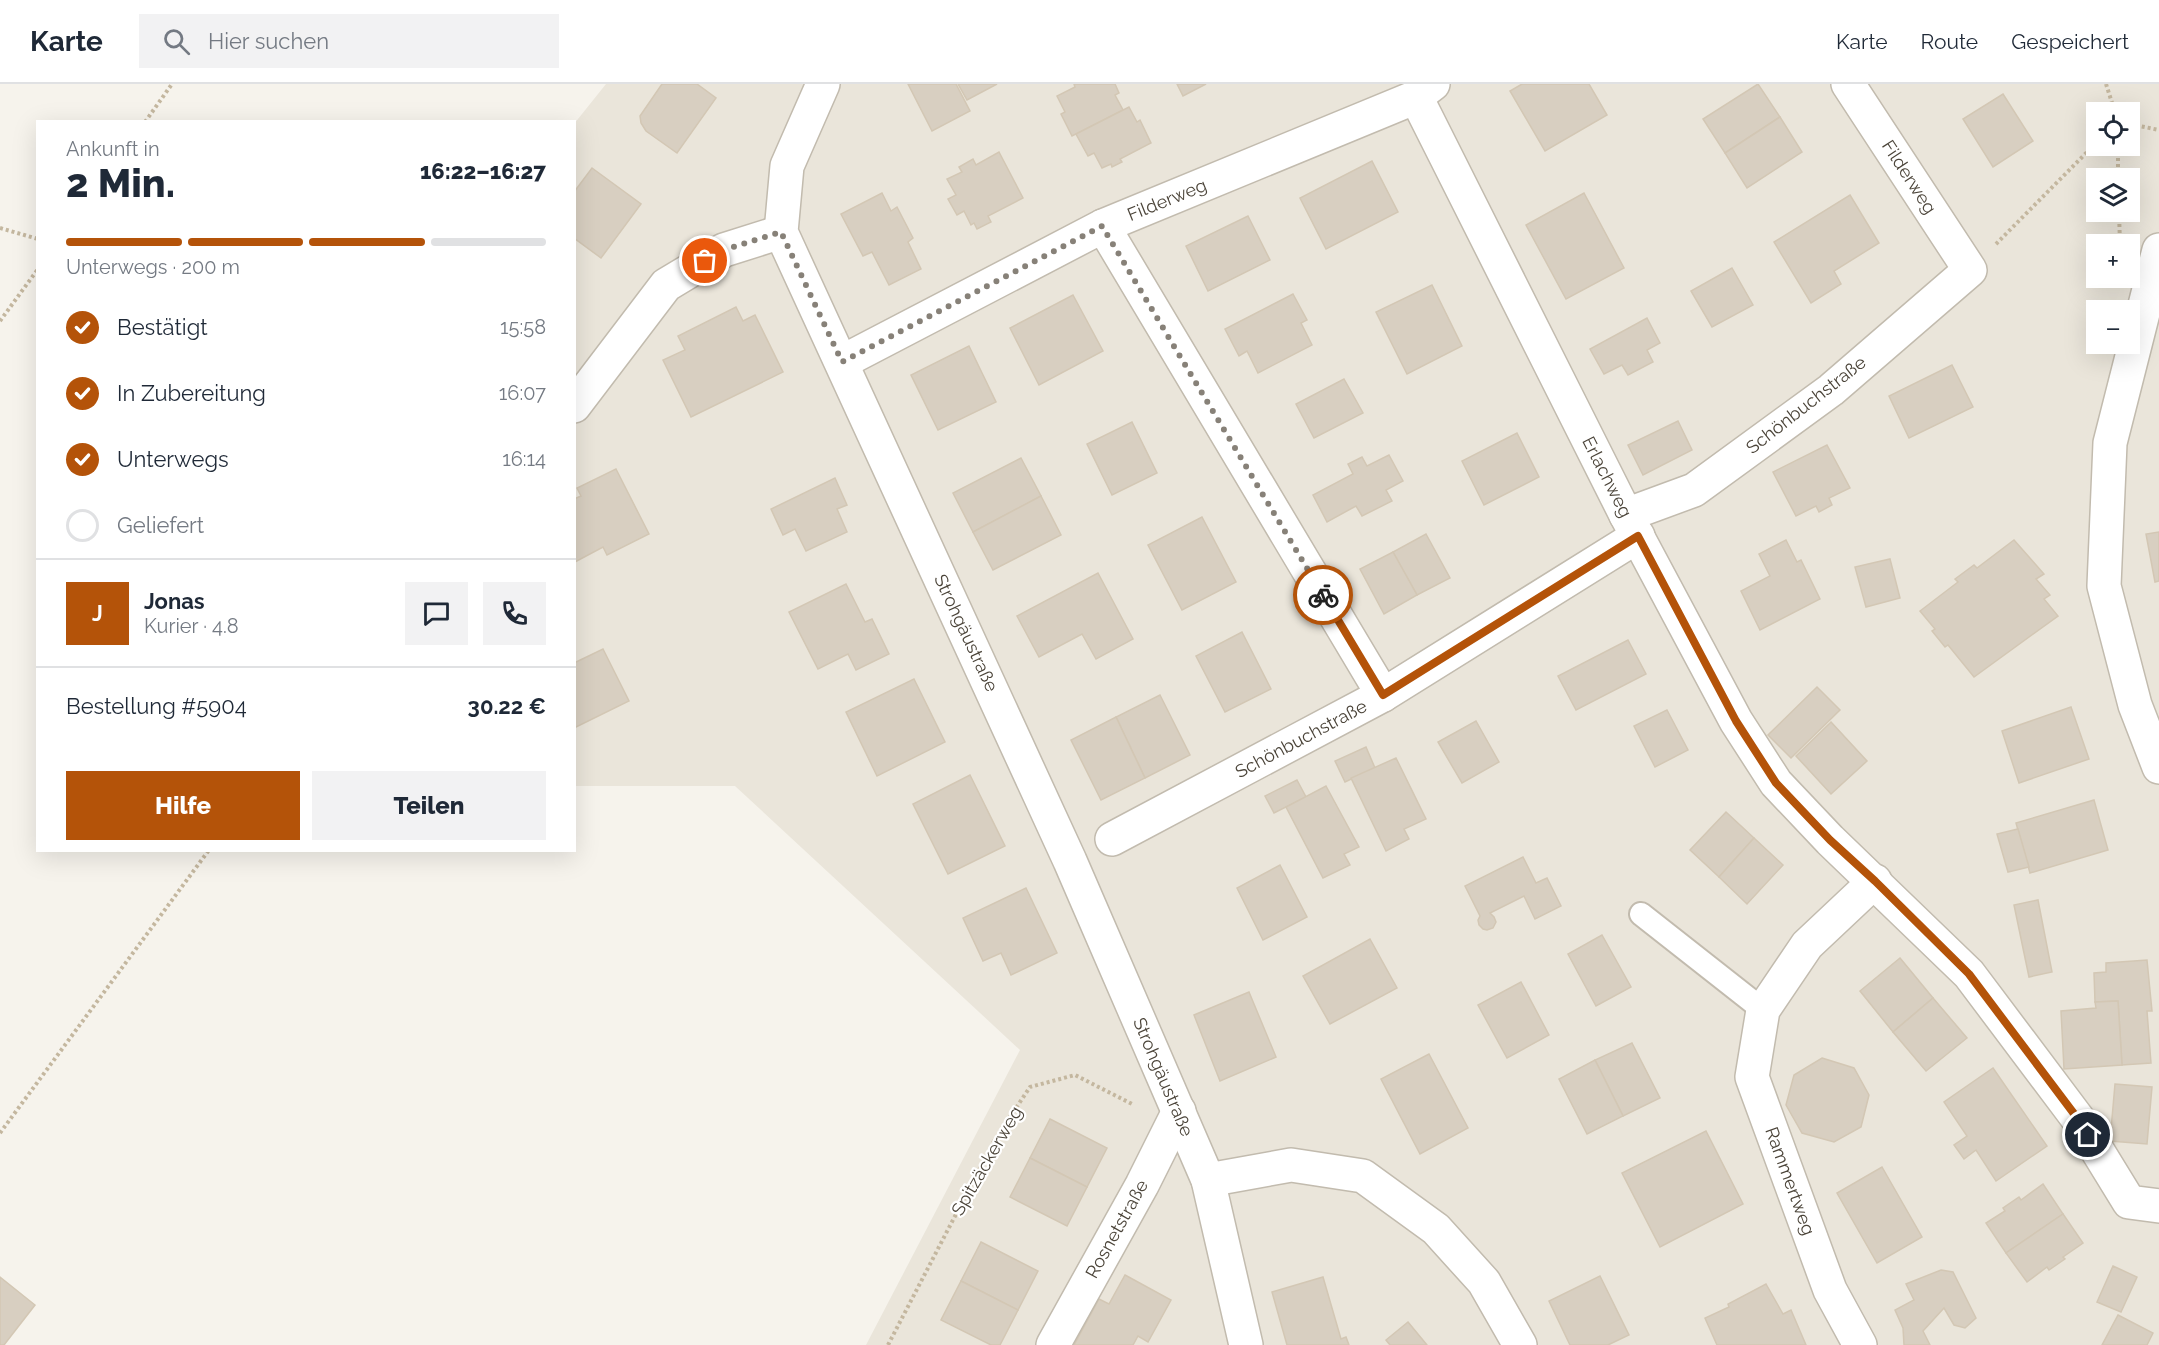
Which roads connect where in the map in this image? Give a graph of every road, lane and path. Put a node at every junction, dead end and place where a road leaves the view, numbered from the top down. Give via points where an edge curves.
1 (172, 84) edge
2 (824, 84) edge
3 (1848, 84) edge
4 (2106, 84) edge
5 (1425, 90) edge
6 (2112, 102) edge
7 (146, 120) edge
8 (2140, 126) edge
9 (2159, 130) edge
10 (2086, 153) edge
11 (1102, 226) junction
12 (0, 228) edge
13 (781, 232) junction
14 (36, 238) edge
15 (2159, 250) edge
16 (1970, 270) junction
17 (36, 272) edge
18 (0, 321) edge
19 (842, 362) junction
20 (576, 403) edge
21 (1632, 526) junction
22 (1383, 695) junction
23 (2159, 767) edge
24 (1112, 839) dead end
25 (208, 852) edge
26 (1875, 881) junction
27 (1641, 914) dead end
28 (1763, 1010) junction
29 (1179, 1111) junction
30 (0, 1133) edge
31 (1208, 1180) junction
32 (2159, 1206) edge
33 (888, 1345) edge
34 (1053, 1345) edge
35 (1246, 1345) edge
36 (1520, 1345) edge
37 (1860, 1345) edge

1 - 7 path
2 - 13 street via 787,166
3 - 16 street, Filderweg
4 - 6 path
5 - 11 street, Filderweg
5 - 21 street, Erlachweg
8 - 9 path
10 - 16 path
11 - 19 street, Filderweg
11 - 22 street
12 - 14 path
13 - 19 street, Strohgäustraße
13 - 20 street via 724,250 666,285
15 - 23 street via 2110,443 2104,586 2135,705
16 - 21 street, Schönbuchstraße via 1831,390 1694,490
17 - 18 path
19 - 29 street, Strohgäustraße via 1070,861
21 - 22 street, Schönbuchstraße
21 - 26 street, Erlachweg via 1736,721 1776,783
22 - 24 street, Schönbuchstraße
25 - 30 path
26 - 28 street, Rammertweg via 1808,945
26 - 32 street, Erlachweg via 1969,974 2078,1119 2129,1202
27 - 28 lane
28 - 37 street, Rammertweg via 1752,1077 1830,1290
29 - 31 street, Strohgäustraße
29 - 33 path, Spitzäckerweg via 1149,1113 1075,1075 1030,1087 994,1142
29 - 34 street, Rosnetstraße
31 - 35 street
31 - 36 street via 1291,1165 1363,1176 1436,1229 1484,1282

